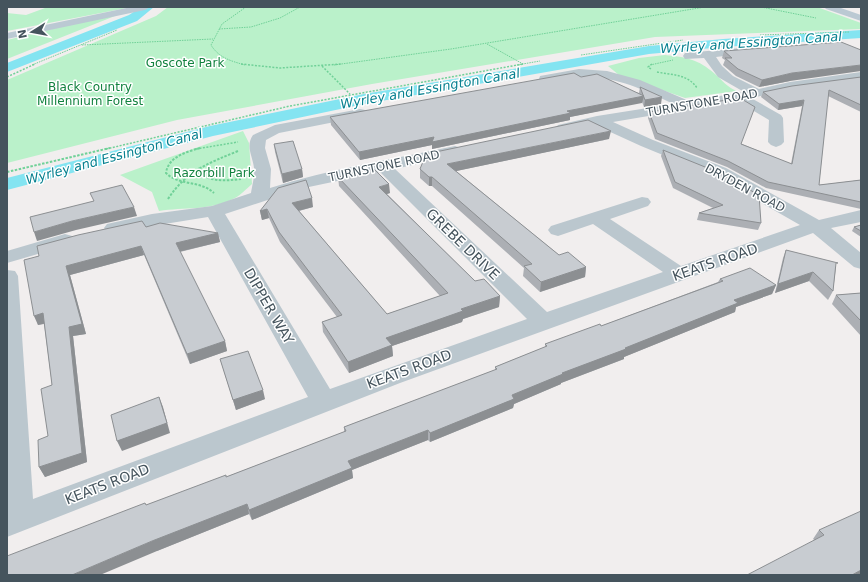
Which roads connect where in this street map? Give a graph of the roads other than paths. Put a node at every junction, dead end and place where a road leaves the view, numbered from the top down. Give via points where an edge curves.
1 (144, 7) edge
2 (829, 7) edge
3 (861, 18) edge
4 (7, 36) edge
5 (761, 50) edge
6 (708, 54) junction
7 (689, 56) road end
8 (530, 82) edge
9 (858, 82) edge
10 (757, 93) junction
11 (739, 97) junction
12 (695, 105) junction
13 (377, 110) edge
14 (597, 120) junction
15 (551, 130) edge
16 (776, 142) dead end
17 (467, 148) edge
18 (383, 166) junction
19 (260, 196) junction
20 (642, 202) dead end
21 (214, 211) junction
22 (861, 216) edge
23 (595, 217) junction
24 (816, 226) junction
25 (558, 230) dead end
26 (99, 232) edge
27 (76, 237) edge
28 (7, 257) edge
29 (861, 263) edge
30 (679, 274) junction
31 (7, 276) edge
32 (543, 322) junction
33 (324, 401) junction
34 (12, 521) edge

1 - 4 street
2 - 3 street
5 - 6 street
6 - 7 street
6 - 10 street via 716,68 731,81
8 - 12 street via 579,73 597,74 640,84
9 - 10 street, TURNSTONE ROAD via 836,80
10 - 11 street, TURNSTONE ROAD
11 - 12 street, TURNSTONE ROAD
11 - 16 street via 776,118
12 - 14 street, TURNSTONE ROAD
13 - 19 street via 275,129 254,141 263,169
14 - 15 street, TURNSTONE ROAD
14 - 24 street, DRYDEN ROAD via 720,172
17 - 18 street, TURNSTONE ROAD
18 - 19 street, TURNSTONE ROAD via 300,184
18 - 32 street, GREBE DRIVE
19 - 21 street, TURNSTONE ROAD
20 - 23 street
21 - 26 street, TURNSTONE ROAD via 164,218
21 - 33 street, DIPPER WAY
22 - 24 street, KEATS ROAD
23 - 25 street
23 - 30 street
24 - 29 street, DRYDEN ROAD
24 - 30 street, KEATS ROAD
27 - 28 street
30 - 32 street, KEATS ROAD
31 - 34 street
32 - 33 street, KEATS ROAD
33 - 34 street, KEATS ROAD

